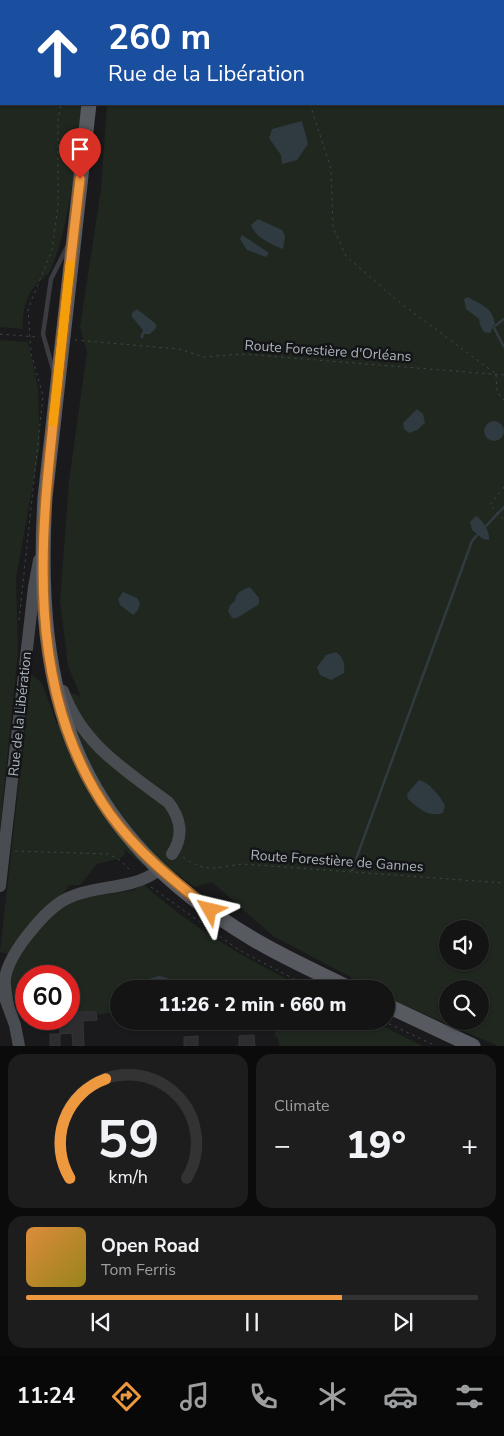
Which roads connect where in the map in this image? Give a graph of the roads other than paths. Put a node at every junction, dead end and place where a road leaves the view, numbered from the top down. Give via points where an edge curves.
1 (89, 105) edge
2 (74, 235) junction
3 (57, 382) junction
4 (42, 542) junction
5 (49, 654) junction
6 (173, 852) road end
7 (153, 874) dead end
8 (0, 886) edge
9 (6, 962) edge
10 (333, 980) edge
11 (0, 983) edge
12 (8, 1006) junction
13 (395, 1010) edge
14 (19, 1046) edge
15 (473, 1046) edge

1 - 2 main road, Rue de la Libération
2 - 3 main road, Rue de la Libération
2 - 3 lane via 51,279 44,336
3 - 4 main road, Rue de la Libération
4 - 5 main road, Rue de la Libération
4 - 8 main road, Rue de la Libération
5 - 6 main road, Rue de la Libération via 67,701 92,741 175,811 180,826
5 - 10 main road via 56,692 78,758 110,813 130,839 186,891 238,929
7 - 9 main road via 142,881 68,898 43,918
9 - 12 main road
11 - 12 main road
12 - 14 main road
13 - 15 main road

